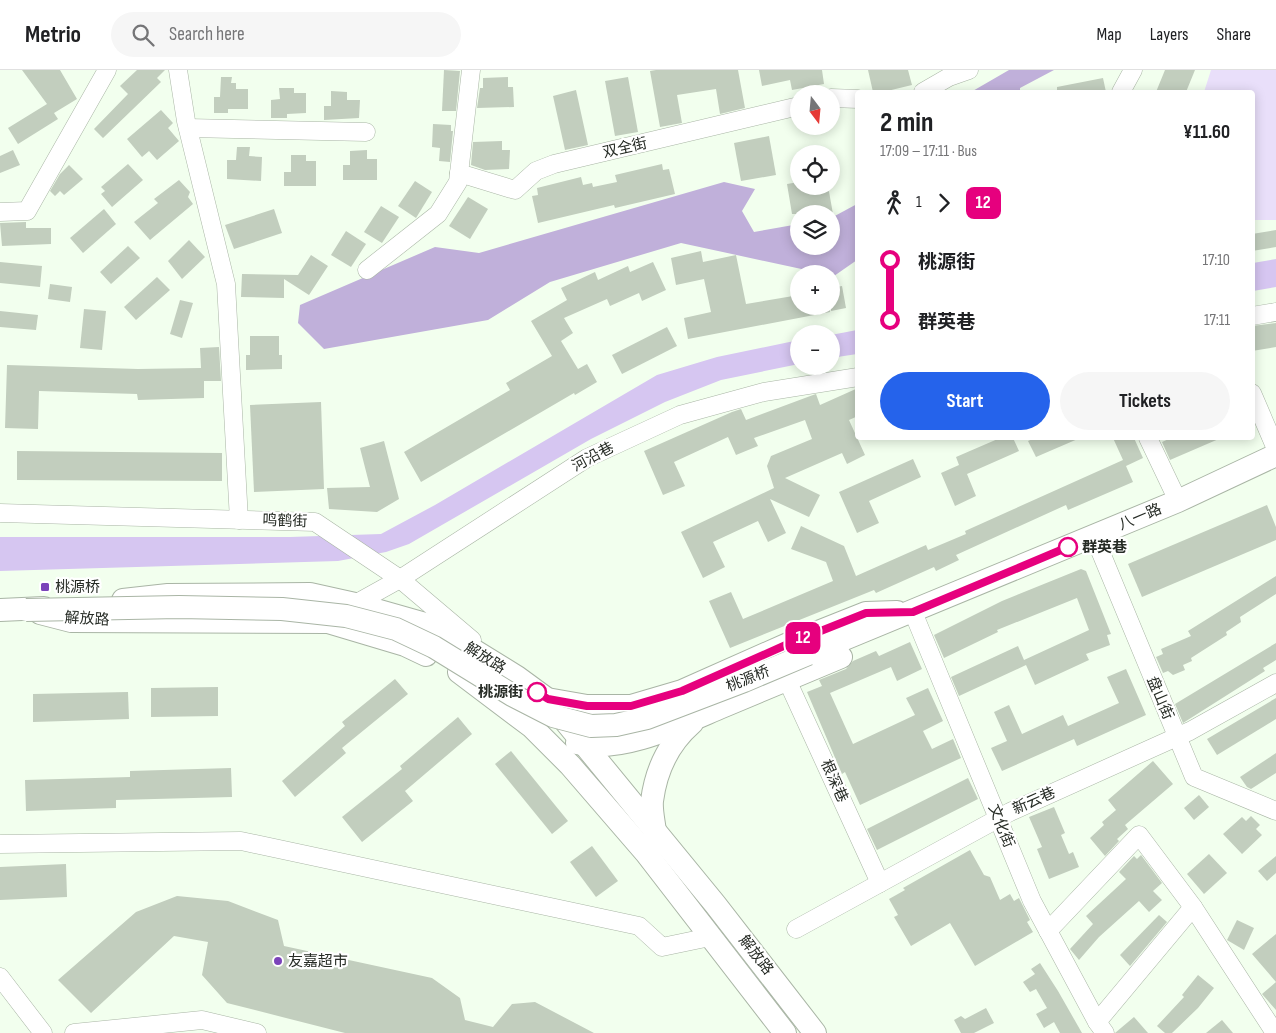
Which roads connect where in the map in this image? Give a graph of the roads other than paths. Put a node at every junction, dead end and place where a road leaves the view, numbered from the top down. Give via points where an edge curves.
1 (106, 70) edge
2 (178, 70) edge
3 (471, 70) edge
4 (969, 70) edge
5 (1133, 70) edge
6 (926, 90) edge
7 (1122, 90) edge
8 (840, 98) edge
9 (855, 99) edge
10 (790, 108) edge
11 (188, 128) junction
12 (366, 132) dead end
13 (460, 173) junction
14 (0, 212) edge
15 (367, 270) dead end
16 (1276, 312) edge
17 (1255, 316) edge
18 (855, 377) edge
19 (1255, 400) edge
20 (1149, 440) edge
21 (1276, 449) edge
22 (1276, 455) edge
23 (1178, 501) junction
24 (0, 513) edge
25 (239, 520) junction
26 (1094, 536) junction
27 (400, 579) junction
28 (355, 604) junction
29 (0, 610) edge
30 (26, 610) junction
31 (913, 612) junction
32 (517, 677) junction
33 (787, 680) junction
34 (1276, 683) edge
35 (682, 691) junction
36 (548, 699) junction
37 (700, 715) junction
38 (532, 727) junction
39 (1177, 737) junction
40 (586, 746) junction
41 (604, 802) junction
42 (1274, 808) edge
43 (998, 818) junction
44 (655, 832) junction
45 (0, 844) edge
46 (880, 883) junction
47 (1193, 907) junction
48 (796, 929) dead end
49 (1048, 931) junction
50 (710, 937) junction
51 (0, 976) edge
52 (1101, 1028) edge
53 (1274, 1032) edge
54 (43, 1033) edge
55 (74, 1033) edge
56 (257, 1033) edge
57 (785, 1033) edge
58 (815, 1033) edge

1 - 14 street via 28,211
2 - 11 street
3 - 13 street
4 - 6 street
5 - 7 street
8 - 9 street
10 - 13 street, 双全街 via 554,164 536,172 515,190
11 - 12 street
11 - 25 street via 226,284
13 - 15 street via 438,214
16 - 17 street
18 - 27 street, 河沿巷 via 764,392 680,415 587,458
19 - 21 street
20 - 23 street
22 - 23 main road, 八一路
23 - 26 main road, 八一路
24 - 25 street, 鸣鹤街
25 - 27 street, 鸣鹤街 via 316,522
26 - 31 main road, 八一路
26 - 39 street, 盘山街
27 - 28 street, 河沿巷
27 - 32 street, 鸣鹤街
28 - 30 main road, 解放路 via 310,594 168,595
28 - 32 main road, 解放路 via 436,627
29 - 30 main road, 解放路
30 - 31 main road, 桃源桥, bridge via 179,607 282,609 346,616 396,629 434,647 553,716 591,726 616,725 647,718
30 - 38 main road, 解放路 via 71,621 328,622 405,644 458,672
31 - 33 main road via 877,641
31 - 35 main road, 八一路 via 866,613
31 - 43 street, 文化街
32 - 36 main road, 解放路
33 - 37 main road
33 - 46 street, 根深巷
34 - 39 street, 新云巷
35 - 36 main road, 八一路 via 631,706 587,706
35 - 40 main road via 601,732
36 - 40 main road, 解放路
37 - 40 main road via 639,738
37 - 44 main road via 680,734 663,758 652,801
38 - 40 main road via 558,739
38 - 41 main road, 解放路
39 - 42 street, 盘山街 via 1194,777
39 - 43 street, 新云巷
40 - 41 main road via 588,774
40 - 44 main road, 解放路
41 - 50 main road, 解放路
43 - 46 street, 新云巷
43 - 49 street, 文化街
44 - 58 main road, 解放路 via 716,904
45 - 50 street via 241,841 639,926 662,947
46 - 48 street, 新云巷
47 - 49 street via 1139,835
47 - 52 street
47 - 53 street
49 - 52 street, 文化街
50 - 57 main road, 解放路
51 - 54 street
55 - 56 street via 202,1020

